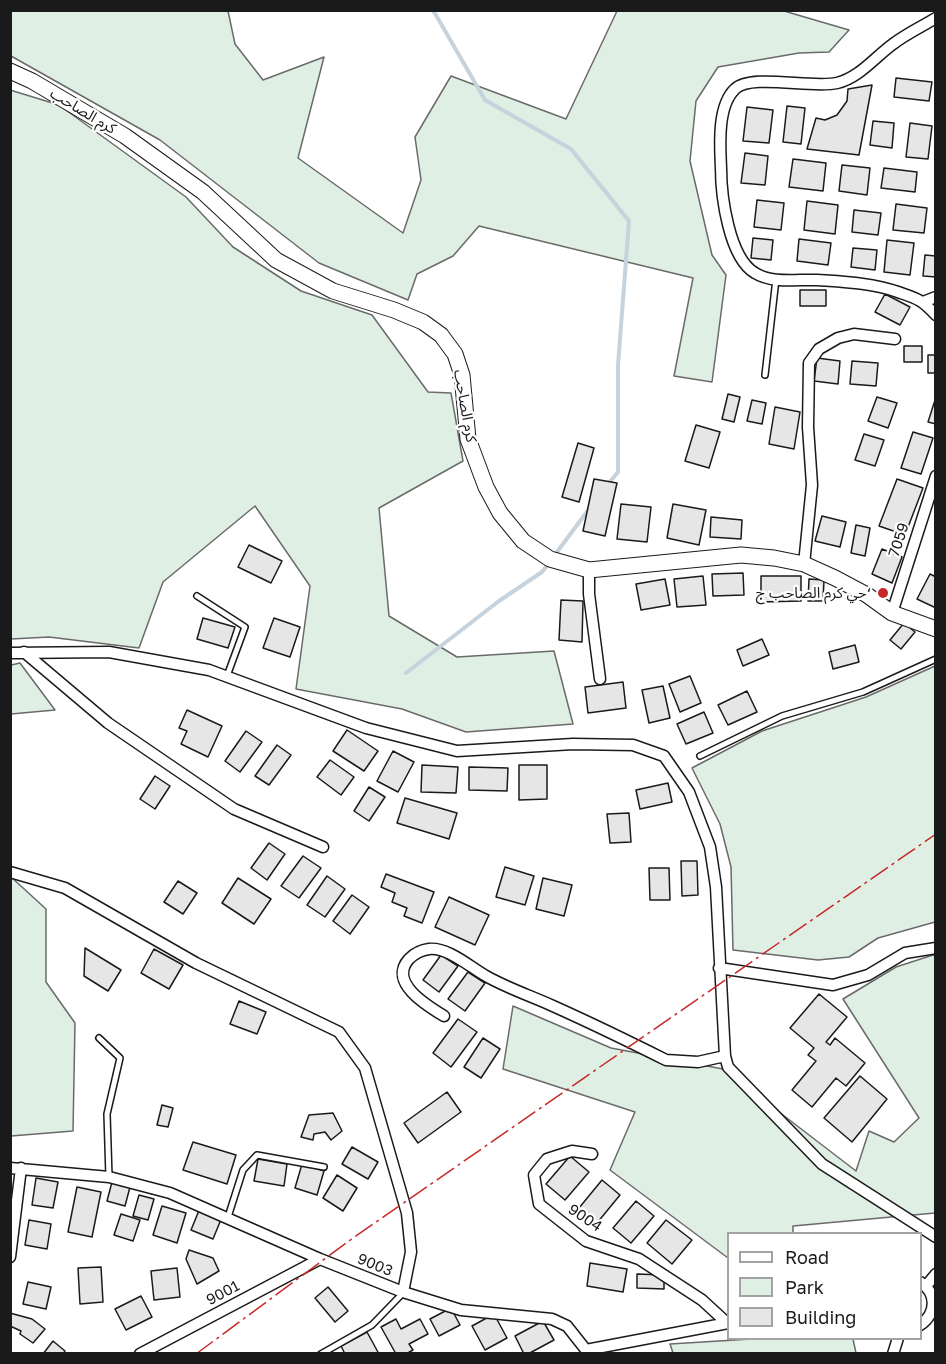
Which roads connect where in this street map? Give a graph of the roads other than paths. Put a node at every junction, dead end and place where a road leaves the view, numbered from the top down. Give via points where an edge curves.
1 (936, 18) edge
2 (10, 71) edge
3 (777, 279) junction
4 (936, 297) edge
5 (923, 302) junction
6 (936, 315) edge
7 (895, 339) dead end
8 (765, 375) dead end
9 (936, 476) edge
10 (804, 564) junction
11 (590, 570) junction
12 (197, 596) dead end
13 (892, 613) junction
14 (936, 629) edge
15 (24, 652) junction
16 (10, 653) edge
17 (936, 659) edge
18 (227, 677) junction
19 (600, 679) dead end
20 (700, 756) dead end
21 (323, 847) dead end
22 (10, 872) edge
23 (936, 948) edge
24 (719, 968) junction
25 (444, 1016) dead end
26 (99, 1038) dead end
27 (725, 1056) junction
28 (592, 1154) dead end
29 (324, 1167) dead end
30 (16, 1168) edge
31 (109, 1177) junction
32 (228, 1217) junction
33 (936, 1237) edge
34 (10, 1257) edge
35 (320, 1259) junction
36 (936, 1274) edge
37 (923, 1284) edge
38 (403, 1292) junction
39 (727, 1322) edge
40 (928, 1322) edge
41 (727, 1323) edge
42 (583, 1352) edge
43 (140, 1353) edge
44 (321, 1353) edge

1 - 3 street via 838,83 817,86 752,82 735,89 722,117 720,136 724,208 742,262 754,273
2 - 11 street, كرم الصاحب via 125,136 203,192 276,260 333,291 394,309 441,335 455,354 462,375 468,439 500,513 524,541 550,559
3 - 5 street via 878,285
3 - 8 lane
4 - 5 street
5 - 6 street
7 - 10 street via 854,334 838,338 819,349 808,363 812,485
9 - 13 street, 7059
10 - 11 street, كرم الصاحب via 741,555
10 - 13 street, كرم الصاحب via 867,595
11 - 19 street via 589,594
12 - 18 lane via 245,627
13 - 14 street, كرم الصاحب
15 - 16 street
15 - 18 street via 109,652 209,670
15 - 21 street via 108,723 234,809
17 - 20 lane via 863,692 782,716
18 - 24 street via 366,728 457,751 573,744 633,745 664,756 689,792 710,847 716,886
22 - 38 street via 65,888 196,963 339,1032 365,1068 407,1213 411,1252
23 - 24 street via 905,953 868,975 833,986
24 - 27 street
25 - 27 street via 430,1008 402,978 406,964 419,951 442,950 488,978 666,1059 698,1062
26 - 31 lane via 120,1058 107,1114
27 - 33 street via 728,1067 822,1164
28 - 39 street, 9004 via 572,1151 547,1159 534,1175 539,1204 586,1241 639,1259 702,1299
29 - 32 lane via 257,1155 243,1170
30 - 31 street, 9003
30 - 34 street
31 - 32 street, 9003 via 170,1193
32 - 35 street, 9003
35 - 38 street, 9003
35 - 43 street, 9001
36 - 37 street
37 - 40 street via 933,1298
38 - 42 street, 9003 via 461,1310 552,1319 567,1326
38 - 44 lane via 372,1325
41 - 42 street, 9003

